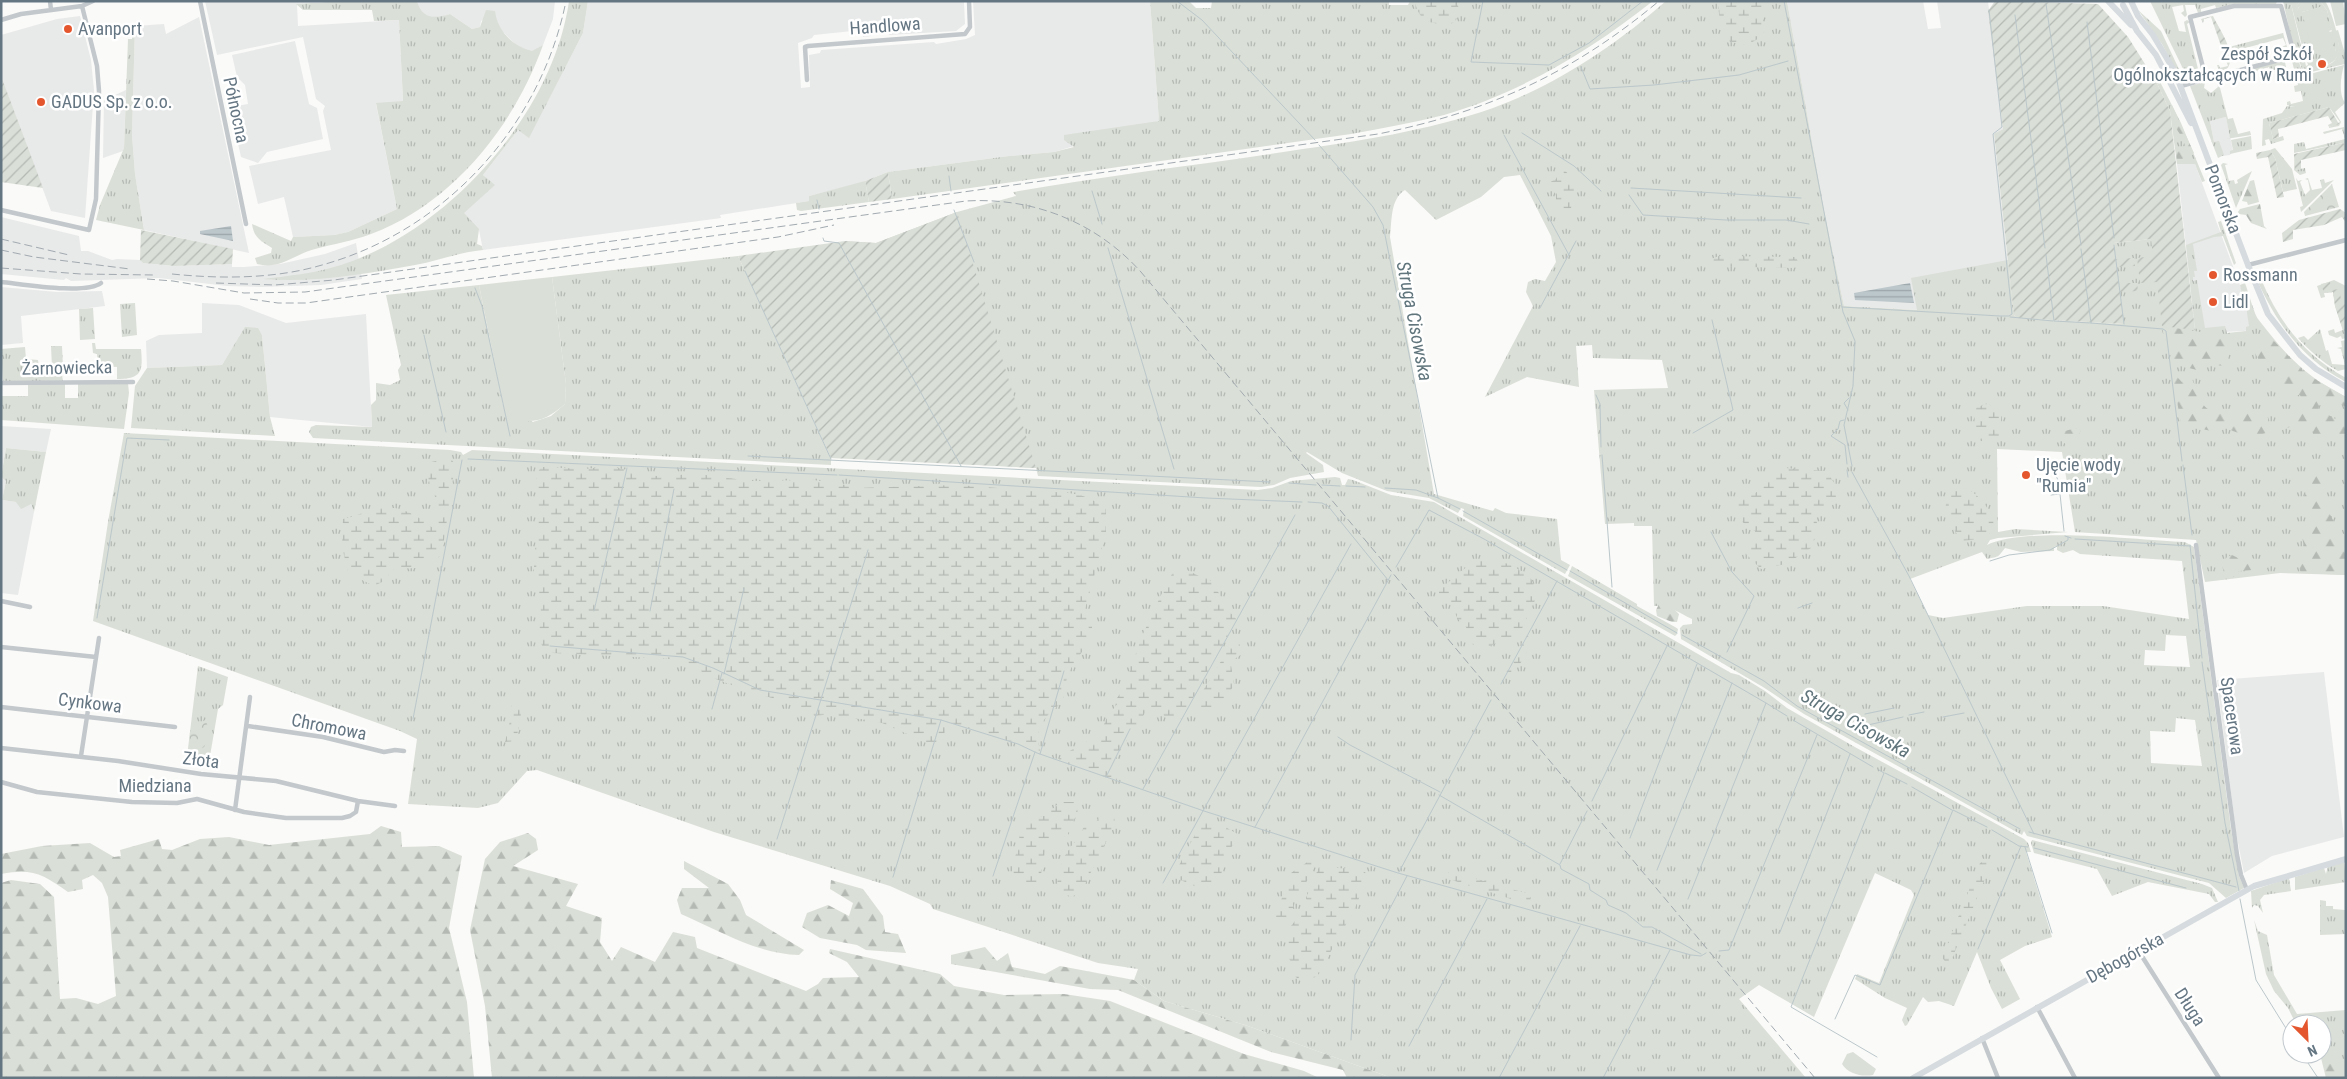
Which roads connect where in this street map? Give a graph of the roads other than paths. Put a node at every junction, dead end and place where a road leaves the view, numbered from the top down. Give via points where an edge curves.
1 (50, 1) edge
2 (93, 1) edge
3 (200, 1) edge
4 (968, 1) edge
5 (2108, 1) edge
6 (2113, 1) edge
7 (2131, 1) edge
8 (2123, 5) junction
9 (82, 6) junction
10 (51, 10) junction
11 (1, 20) edge
12 (2137, 31) junction
13 (2206, 79) junction
14 (807, 80) dead end
15 (2181, 86) junction
16 (2173, 89) junction
17 (2197, 134) junction
18 (1, 210) edge
19 (246, 224) dead end
20 (2346, 240) edge
21 (2248, 265) junction
22 (1, 282) edge
23 (101, 283) dead end
24 (1, 382) edge
25 (133, 382) dead end
26 (2346, 386) edge
27 (2196, 545) dead end
28 (1, 601) edge
29 (30, 607) dead end
30 (99, 638) dead end
31 (1, 647) edge
32 (96, 657) junction
33 (250, 697) dead end
34 (1, 707) edge
35 (88, 717) junction
36 (248, 726) junction
37 (175, 727) dead end
38 (1, 748) edge
39 (404, 751) dead end
40 (81, 756) junction
41 (241, 778) junction
42 (1, 782) edge
43 (358, 801) junction
44 (395, 806) dead end
45 (235, 810) junction
46 (2346, 859) edge
47 (2247, 890) junction
48 (2138, 950) junction
49 (2037, 1007) junction
50 (1982, 1038) junction
51 (1912, 1078) edge
52 (1998, 1078) edge
53 (2075, 1078) edge
54 (2219, 1078) edge

1 - 10 street
2 - 9 street
3 - 19 street, Północna
4 - 14 street, Handlowa via 970,27 965,34 808,46
5 - 12 main road
6 - 8 main road
7 - 8 main road
7 - 15 main road, Pomorska
8 - 12 main road, Pomorska
9 - 10 street
9 - 18 street via 96,60 99,91 96,199 89,230
10 - 11 street
12 - 16 main road, Pomorska via 2156,56
13 - 13 street via 2190,17 2234,6 2281,6 2293,50 2288,57
13 - 15 street
15 - 16 main road
15 - 17 main road, Pomorska
16 - 17 main road, Pomorska
17 - 21 main road, Pomorska
20 - 21 street
21 - 26 main road, Pomorska via 2268,314 2287,340 2316,369
22 - 23 street via 65,288 89,288
24 - 25 street, Żarnowiecka
27 - 47 street, Spacerowa via 2237,855
28 - 29 street
30 - 32 street
31 - 32 street
32 - 35 street
33 - 36 street
34 - 35 street, Cynkowa
35 - 37 street, Cynkowa
35 - 40 street
36 - 39 street, Chromowa via 384,752
36 - 41 street
38 - 40 street, Złota
40 - 41 street, Złota
41 - 43 street, Złota via 276,781
41 - 45 street
42 - 45 street, Miedziana via 36,792 132,802 177,803 193,798
43 - 44 street, Złota
43 - 45 street, Miedziana via 354,814 342,818 286,818
46 - 47 main road, Dębogórska via 2264,882
47 - 48 main road, Dębogórska
48 - 49 main road, Dębogórska
48 - 54 street, Długa
49 - 50 main road, Dębogórska
49 - 53 street
50 - 51 main road, Dębogórska
50 - 52 street

